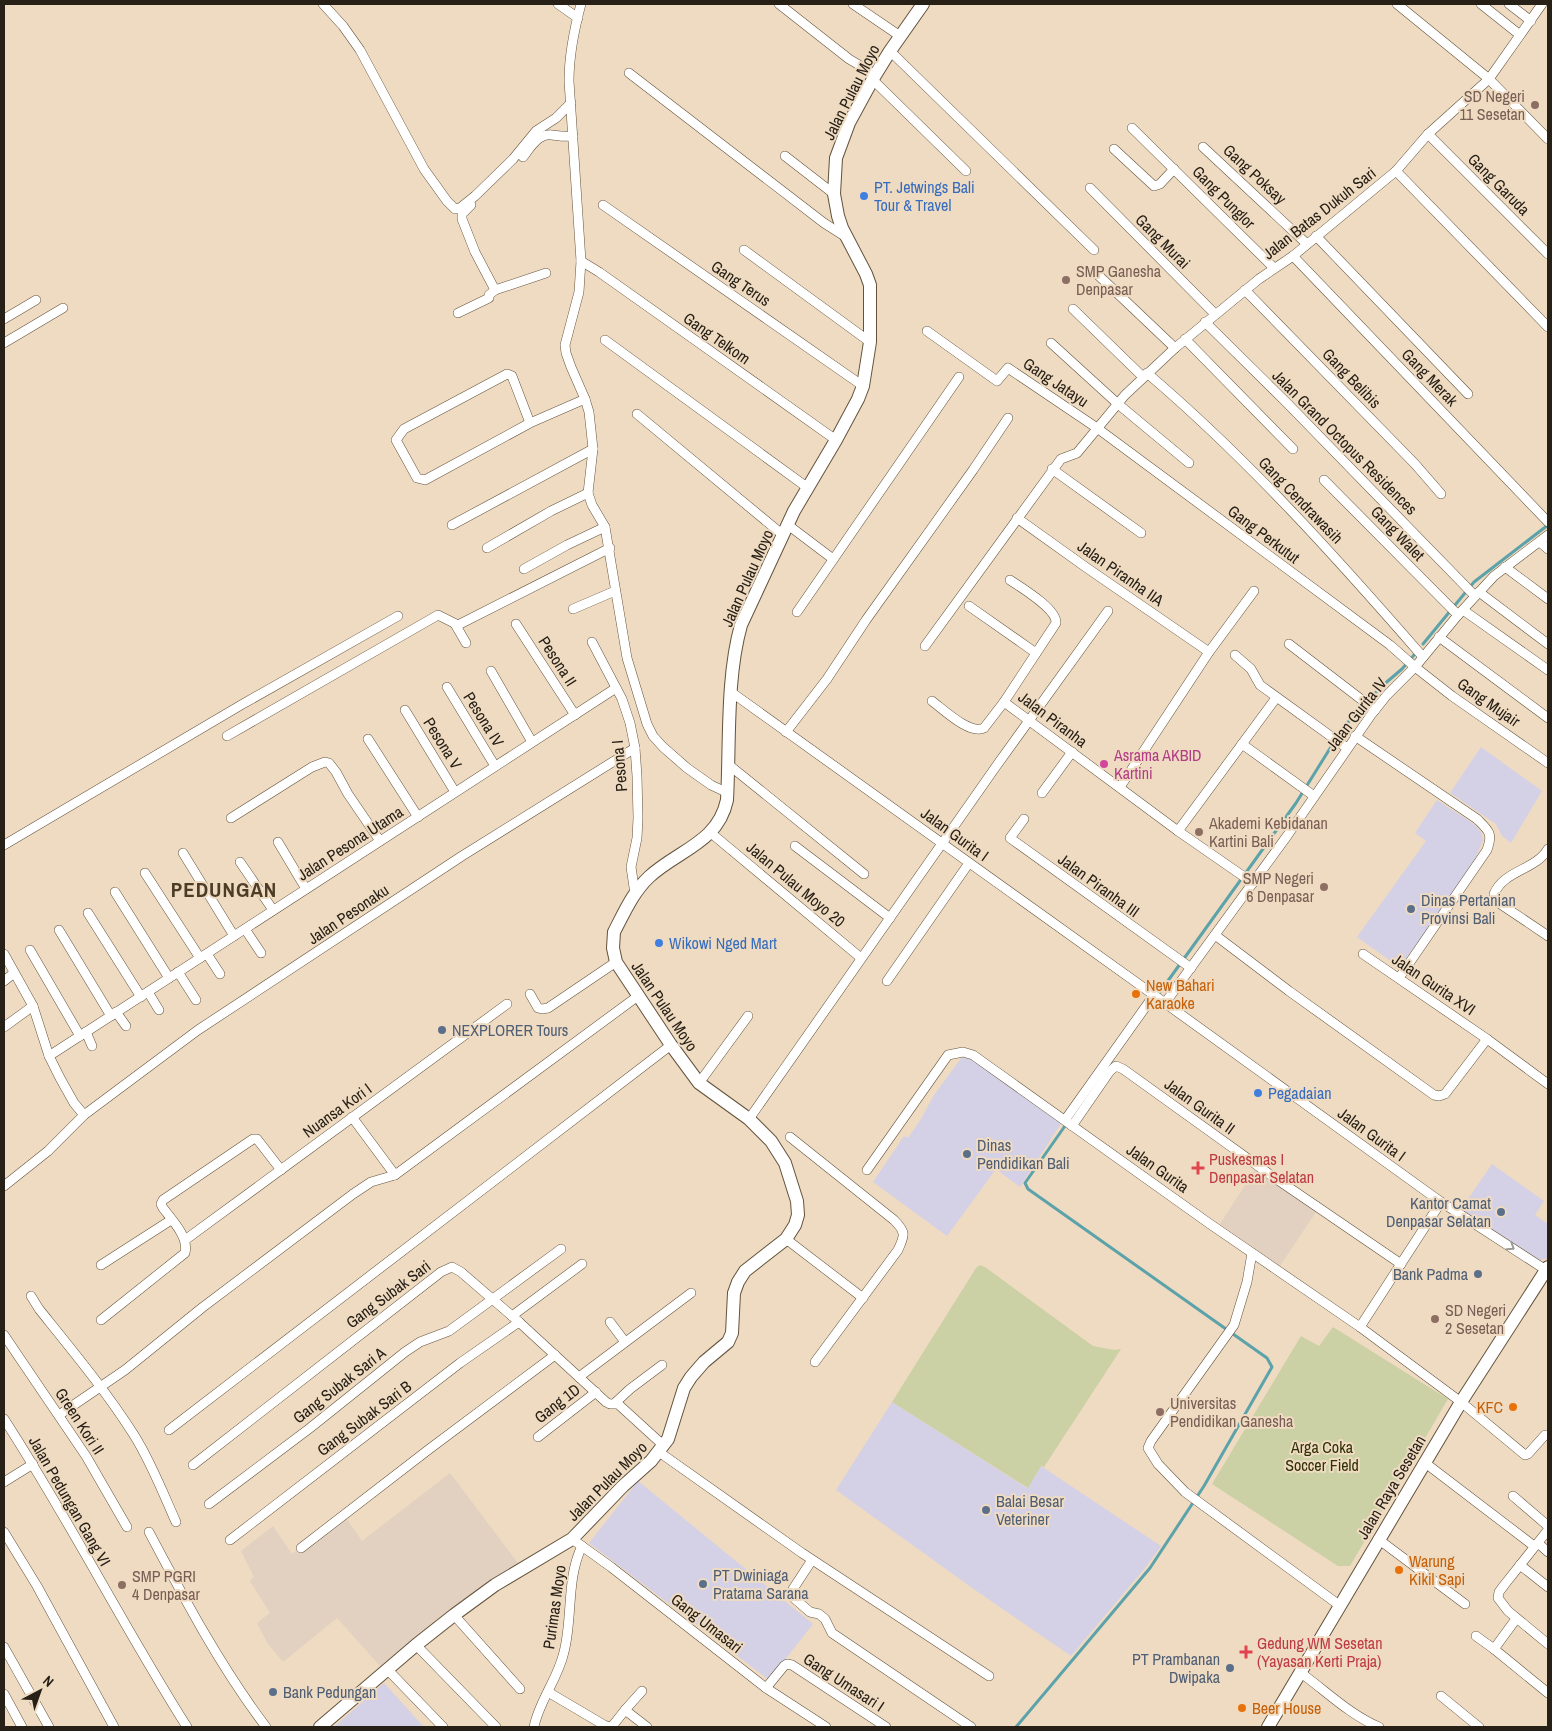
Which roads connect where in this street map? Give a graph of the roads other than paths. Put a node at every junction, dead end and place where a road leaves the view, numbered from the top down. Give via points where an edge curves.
1 (323, 4) edge
2 (558, 4) edge
3 (582, 4) edge
4 (778, 4) edge
5 (853, 4) edge
6 (923, 4) edge
7 (1397, 4) edge
8 (1481, 4) edge
9 (1510, 4) edge
10 (1542, 4) edge
11 (578, 18) junction
12 (1531, 21) junction
13 (1520, 35) junction
14 (900, 36) junction
15 (890, 51) junction
16 (629, 73) dead end
17 (874, 77) junction
18 (1489, 79) junction
19 (571, 103) junction
20 (1132, 128) dead end
21 (1428, 134) junction
22 (567, 137) junction
23 (1548, 139) edge
24 (1204, 147) dead end
25 (1114, 148) dead end
26 (785, 156) dead end
27 (1174, 169) junction
28 (1396, 170) junction
29 (966, 171) dead end
30 (1090, 188) dead end
31 (834, 194) junction
32 (603, 205) dead end
33 (1316, 236) junction
34 (847, 237) junction
35 (1307, 244) junction
36 (744, 250) dead end
37 (1094, 250) dead end
38 (1548, 254) edge
39 (1293, 256) junction
40 (580, 261) junction
41 (1274, 268) junction
42 (546, 273) dead end
43 (1096, 273) dead end
44 (495, 290) junction
45 (1245, 290) junction
46 (36, 300) dead end
47 (63, 308) dead end
48 (1073, 309) dead end
49 (458, 313) dead end
50 (1215, 314) junction
51 (4, 319) edge
52 (1205, 322) junction
53 (1548, 328) edge
54 (928, 331) dead end
55 (1185, 339) junction
56 (605, 340) dead end
57 (870, 342) junction
58 (4, 343) edge
59 (1050, 343) dead end
60 (1175, 348) junction
61 (1145, 375) junction
62 (959, 378) dead end
63 (863, 386) junction
64 (1468, 394) dead end
65 (585, 399) junction
66 (1118, 404) junction
67 (638, 414) dead end
68 (1008, 418) dead end
69 (530, 423) junction
70 (1097, 428) junction
71 (836, 440) junction
72 (593, 449) junction
73 (1293, 450) dead end
74 (1189, 463) dead end
75 (1052, 469) junction
76 (1324, 480) dead end
77 (808, 488) junction
78 (1438, 491) dead end
79 (588, 493) junction
80 (1017, 518) junction
81 (1548, 521) edge
82 (452, 525) dead end
83 (605, 527) junction
84 (786, 530) junction
85 (1141, 533) dead end
86 (1548, 535) edge
87 (1540, 542) junction
88 (487, 548) dead end
89 (610, 548) junction
90 (1548, 549) edge
91 (833, 559) junction
92 (1505, 567) junction
93 (524, 569) dead end
94 (1010, 580) dead end
95 (615, 591) junction
96 (1254, 591) dead end
97 (1475, 594) junction
98 (1548, 599) edge
99 (969, 606) dead end
100 (573, 609) dead end
101 (1108, 611) dead end
102 (1456, 611) junction
103 (796, 612) dead end
104 (398, 616) dead end
105 (455, 624) junction
106 (516, 624) dead end
107 (1439, 637) junction
108 (592, 642) dead end
109 (466, 643) dead end
110 (1289, 644) dead end
111 (1548, 644) edge
112 (925, 646) dead end
113 (1208, 652) junction
114 (1036, 653) junction
115 (1235, 655) dead end
116 (1423, 657) junction
117 (1414, 666) junction
118 (1548, 670) edge
119 (491, 671) dead end
120 (447, 687) dead end
121 (616, 688) junction
122 (731, 692) junction
123 (1276, 698) junction
124 (932, 701) dead end
125 (1004, 702) junction
126 (1374, 709) junction
127 (406, 710) dead end
128 (574, 715) junction
129 (1548, 718) edge
130 (1030, 720) junction
131 (786, 732) junction
132 (227, 736) dead end
133 (1355, 736) junction
134 (368, 739) dead end
135 (532, 742) junction
136 (1242, 744) junction
137 (1346, 747) junction
138 (635, 748) junction
139 (1072, 752) junction
140 (1548, 764) edge
141 (729, 765) junction
142 (496, 766) junction
143 (1120, 787) junction
144 (455, 792) junction
145 (728, 792) junction
146 (1309, 792) junction
147 (1042, 793) dead end
148 (418, 817) junction
149 (231, 818) dead end
150 (1024, 818) dead end
151 (1178, 831) junction
152 (711, 833) junction
153 (380, 841) junction
154 (278, 842) dead end
155 (942, 844) junction
156 (4, 845) edge
157 (795, 846) dead end
158 (1548, 849) edge
159 (183, 853) dead end
160 (240, 862) dead end
161 (969, 863) junction
162 (145, 874) dead end
163 (864, 874) dead end
164 (1251, 882) junction
165 (306, 889) junction
166 (115, 892) dead end
167 (634, 894) junction
168 (273, 910) junction
169 (88, 913) dead end
170 (890, 918) junction
171 (245, 929) junction
172 (59, 930) dead end
173 (1215, 935) junction
174 (234, 936) junction
175 (1548, 936) edge
176 (30, 950) dead end
177 (261, 953) dead end
178 (4, 954) edge
179 (1363, 954) dead end
180 (203, 956) junction
181 (861, 958) junction
182 (616, 962) junction
183 (1189, 967) junction
184 (178, 972) junction
185 (14, 973) junction
186 (220, 974) dead end
187 (169, 978) junction
188 (1398, 978) junction
189 (4, 981) edge
190 (887, 981) dead end
191 (144, 994) junction
192 (530, 994) dead end
193 (638, 996) junction
194 (1159, 999) junction
195 (196, 1000) dead end
196 (507, 1004) dead end
197 (33, 1006) junction
198 (159, 1010) dead end
199 (114, 1014) junction
200 (748, 1016) dead end
201 (126, 1026) dead end
202 (4, 1027) edge
203 (83, 1034) junction
204 (1487, 1039) junction
205 (671, 1045) junction
206 (92, 1046) dead end
207 (49, 1056) junction
208 (1101, 1076) junction
209 (699, 1083) junction
210 (1548, 1084) edge
211 (84, 1115) junction
212 (352, 1118) junction
213 (749, 1119) junction
214 (1068, 1123) junction
215 (790, 1137) dead end
216 (281, 1170) junction
217 (867, 1170) dead end
218 (395, 1175) junction
219 (4, 1186) edge
220 (1440, 1202) junction
221 (171, 1220) junction
222 (786, 1239) junction
223 (185, 1240) junction
224 (561, 1249) dead end
225 (1252, 1253) junction
226 (582, 1264) dead end
227 (1402, 1264) junction
228 (101, 1265) dead end
229 (1547, 1269) edge
230 (691, 1293) dead end
231 (31, 1296) dead end
232 (863, 1298) junction
233 (493, 1300) junction
234 (516, 1319) junction
235 (101, 1320) dead end
236 (610, 1322) dead end
237 (1360, 1328) junction
238 (4, 1335) edge
239 (625, 1342) junction
240 (555, 1355) junction
241 (816, 1362) dead end
242 (662, 1365) dead end
243 (579, 1377) junction
244 (101, 1387) junction
245 (596, 1392) junction
246 (1461, 1402) junction
247 (615, 1404) junction
248 (59, 1415) junction
249 (4, 1419) edge
250 (169, 1430) dead end
251 (1548, 1435) edge
252 (538, 1438) dead end
253 (659, 1444) junction
254 (1424, 1462) junction
255 (33, 1464) junction
256 (194, 1464) dead end
257 (4, 1482) edge
258 (1513, 1496) dead end
259 (209, 1504) dead end
260 (176, 1522) dead end
261 (1548, 1526) edge
262 (127, 1527) dead end
263 (1548, 1530) edge
264 (4, 1532) edge
265 (150, 1532) dead end
266 (1378, 1539) junction
267 (230, 1540) dead end
268 (577, 1542) junction
269 (1536, 1545) junction
270 (301, 1548) dead end
271 (1548, 1552) edge
272 (812, 1560) junction
273 (1520, 1565) junction
274 (1548, 1587) edge
275 (1465, 1604) dead end
276 (1339, 1605) junction
277 (454, 1615) junction
278 (1516, 1619) junction
279 (1476, 1636) dead end
280 (1548, 1644) edge
281 (416, 1645) junction
282 (4, 1647) edge
283 (1494, 1649) junction
284 (387, 1669) junction
285 (1301, 1674) junction
286 (990, 1676) dead end
287 (766, 1688) junction
288 (520, 1689) dead end
289 (642, 1691) dead end
290 (548, 1692) junction
291 (1548, 1693) edge
292 (4, 1694) edge
293 (1441, 1696) dead end
294 (625, 1710) junction
295 (22, 1727) edge
296 (49, 1727) edge
297 (114, 1727) edge
298 (186, 1727) edge
299 (266, 1727) edge
300 (320, 1727) edge
301 (443, 1727) edge
302 (496, 1727) edge
303 (534, 1727) edge
304 (647, 1727) edge
305 (826, 1727) edge
306 (886, 1727) edge
307 (971, 1727) edge
308 (1268, 1727) edge
309 (1379, 1727) edge
310 (1479, 1727) edge

1 - 19 street via 360,50 424,169 455,210 475,196 536,131
2 - 11 street
3 - 11 street
4 - 17 street
5 - 14 street
6 - 14 street, Jalan Pulau Moyo
7 - 18 street
8 - 13 street
9 - 12 street
10 - 12 street, Jalan Batas Dukuh Sari
11 - 19 street via 569,63
12 - 13 street, Jalan Batas Dukuh Sari
13 - 18 street, Jalan Batas Dukuh Sari
14 - 15 street, Jalan Pulau Moyo
15 - 17 street, Jalan Pulau Moyo
15 - 37 street
16 - 34 street
17 - 29 street
17 - 31 street, Jalan Pulau Moyo via 841,142 836,158
18 - 21 street, Jalan Batas Dukuh Sari
18 - 23 street
19 - 22 street
20 - 27 street, Gang Punglor
21 - 28 street, Jalan Batas Dukuh Sari
21 - 38 street, Gang Garuda
22 - 40 street
22 - 44 street via 548,135 537,140 518,163 462,216 475,252
24 - 35 street, Gang Poksay
25 - 27 street, Gang Punglor via 1154,186
26 - 31 street
27 - 41 street, Gang Punglor
28 - 33 street, Jalan Batas Dukuh Sari
28 - 53 street
30 - 50 street, Gang Murai
31 - 34 street, Jalan Pulau Moyo via 838,216
32 - 63 street, Gang Terus
33 - 35 street, Jalan Batas Dukuh Sari
33 - 64 street
34 - 57 street, Jalan Pulau Moyo via 870,285
35 - 39 street, Jalan Batas Dukuh Sari
36 - 57 street
39 - 41 street, Jalan Batas Dukuh Sari
39 - 81 street, Gang Merak
40 - 65 street via 579,292 565,345 570,367
40 - 71 street, Gang Telkom
41 - 45 street, Jalan Batas Dukuh Sari
42 - 44 street
43 - 60 street
44 - 49 street via 488,298
45 - 50 street, Jalan Batas Dukuh Sari
45 - 78 street, Gang Belibis
46 - 51 street
47 - 58 street
48 - 61 street, Gang Cendrawasih
50 - 52 street, Jalan Batas Dukuh Sari
52 - 55 street, Jalan Batas Dukuh Sari
52 - 97 street, Jalan Grand Octopus Residences
54 - 70 street, Gang Jatayu via 997,381 1008,368
55 - 60 street, Jalan Batas Dukuh Sari
55 - 73 street
56 - 77 street
57 - 63 street, Jalan Pulau Moyo
59 - 66 street
60 - 61 street, Jalan Batas Dukuh Sari
61 - 66 street, Jalan Batas Dukuh Sari
61 - 116 street, Gang Cendrawasih via 1247,465 1359,583
62 - 91 street
63 - 71 street, Jalan Pulau Moyo
65 - 69 street
65 - 72 street
66 - 70 street, Jalan Batas Dukuh Sari
66 - 74 street
67 - 84 street
68 - 131 street via 827,679
69 - 69 street via 422,481 417,478 396,440 404,430 507,374 515,382
70 - 75 street, Jalan Batas Dukuh Sari via 1077,453 1061,459
70 - 117 street, Gang Perkutut
71 - 77 street, Jalan Pulau Moyo
72 - 79 street
72 - 82 street
75 - 80 street, Jalan Batas Dukuh Sari
75 - 85 street
76 - 102 street, Gang Walet
77 - 84 street, Jalan Pulau Moyo
79 - 83 street
79 - 88 street
80 - 112 street, Jalan Batas Dukuh Sari
80 - 113 street, Jalan Piranha IIA
83 - 89 street
83 - 93 street
84 - 91 street
84 - 122 street, Jalan Pulau Moyo via 741,625
86 - 87 street, Jalan Gurita IV
87 - 90 street
87 - 92 street, Jalan Gurita IV
89 - 95 street
89 - 105 street via 475,618
91 - 103 street
92 - 97 street, Jalan Gurita IV
92 - 98 street
94 - 114 street via 1056,618
95 - 100 street
95 - 145 street via 627,658 653,736 687,768 711,785
96 - 113 street
97 - 102 street, Jalan Gurita IV
97 - 111 street, Jalan Grand Octopus Residences
99 - 114 street
101 - 130 street
102 - 107 street, Jalan Gurita IV
102 - 118 street, Gang Walet
104 - 156 street
105 - 109 street
105 - 132 street via 438,615
106 - 128 street, Pesona II
107 - 116 street, Jalan Gurita IV
107 - 129 street
108 - 121 street, Pesona I
110 - 126 street
113 - 143 street
114 - 125 street
115 - 123 street via 1251,669 1260,685
116 - 117 street, Jalan Gurita IV
117 - 126 street, Jalan Gurita IV
117 - 140 street, Gang Mujair
119 - 135 street
120 - 142 street, Pesona IV
121 - 128 street, Jalan Pesona Utama
121 - 138 street, Pesona I via 630,723
122 - 131 street, Jalan Gurita I
122 - 141 street, Jalan Pulau Moyo
123 - 136 street
123 - 137 street
124 - 125 street via 970,728 980,730
125 - 130 street, Jalan Piranha
126 - 133 street, Jalan Gurita IV
127 - 144 street, Pesona V
128 - 135 street, Jalan Pesona Utama
130 - 139 street, Jalan Piranha
130 - 155 street
131 - 155 street, Jalan Gurita I
133 - 137 street, Jalan Gurita IV
133 - 188 street via 1477,820 1491,839 1487,850
134 - 148 street
135 - 142 street, Jalan Pesona Utama
136 - 146 street
136 - 151 street
137 - 146 street, Jalan Gurita IV
138 - 167 street, Pesona I via 638,818 631,868
138 - 211 street, Jalan Pesonaku via 462,856 198,1030
139 - 143 street, Jalan Piranha
139 - 147 street
141 - 145 street, Jalan Pulau Moyo
141 - 163 street
142 - 144 street, Jalan Pesona Utama
143 - 151 street, Jalan Piranha
144 - 148 street, Jalan Pesona Utama
145 - 152 street, Jalan Pulau Moyo via 726,809
146 - 164 street, Jalan Gurita IV
148 - 153 street, Jalan Pesona Utama
149 - 153 street via 325,762 336,772
150 - 183 street, Jalan Piranha III via 1010,838
151 - 164 street, Jalan Piranha
152 - 167 street, Jalan Pulau Moyo via 650,876
152 - 181 street, Jalan Pulau Moyo 20
153 - 165 street, Jalan Pesona Utama
154 - 165 street
155 - 161 street, Jalan Gurita I
155 - 170 street
157 - 170 street
158 - 175 street via 1542,858 1512,873 1494,894 1496,900
159 - 174 street
160 - 168 street
161 - 190 street
161 - 194 street, Jalan Gurita I
162 - 180 street
164 - 173 street, Jalan Gurita IV
165 - 168 street, Jalan Pesona Utama
166 - 187 street
167 - 182 street, Jalan Pulau Moyo via 614,932
168 - 171 street, Jalan Pesona Utama
169 - 191 street
170 - 181 street
171 - 174 street, Jalan Pesona Utama
171 - 177 street
172 - 199 street
173 - 183 street, Jalan Gurita IV
173 - 204 street via 1434,1095 1445,1094
174 - 180 street, Jalan Pesona Utama
176 - 203 street
178 - 185 street
179 - 188 street, Jalan Gurita XVI
180 - 184 street, Jalan Pesona Utama
180 - 186 street
181 - 213 street
182 - 192 street via 548,1008 538,1008
182 - 193 street, Jalan Pulau Moyo
183 - 194 street, Jalan Gurita IV
184 - 187 street, Jalan Pesona Utama
184 - 195 street
185 - 189 street
185 - 197 street
187 - 191 street, Jalan Pesona Utama
188 - 204 street, Jalan Gurita XVI
191 - 198 street
191 - 199 street, Jalan Pesona Utama
193 - 205 street, Jalan Pulau Moyo
193 - 218 street
194 - 208 street, Jalan Gurita IV
194 - 220 street, Jalan Gurita I
196 - 212 street, Nuansa Kori I
197 - 202 street
197 - 207 street
199 - 201 street
199 - 203 street, Jalan Pesona Utama
200 - 209 street
203 - 206 street
203 - 207 street, Jalan Pesona Utama
204 - 210 street
205 - 209 street, Jalan Pulau Moyo
205 - 250 street
207 - 211 street
208 - 214 street, Jalan Gurita II
208 - 227 street, Jalan Gurita II via 1116,1066 1123,1069
209 - 213 street, Jalan Pulau Moyo
211 - 219 street, Jalan Pesonaku via 48,1151
212 - 216 street, Nuansa Kori I
212 - 218 street
213 - 222 street, Jalan Pulau Moyo via 771,1141 788,1173 798,1215
214 - 217 street, Jalan Gurita via 973,1055 953,1053 948,1055
214 - 225 street, Jalan Gurita
215 - 232 street via 902,1229 904,1236 898,1250
216 - 221 street via 257,1138 253,1139 163,1200 161,1204
216 - 223 street, Nuansa Kori I
218 - 244 street via 371,1182 353,1194
220 - 227 street
220 -> 229 street, Jalan Gurita I
221 - 223 street
221 - 228 street
222 - 232 street
222 - 253 street, Jalan Pulau Moyo via 745,1271 738,1282 728,1342 691,1377 684,1388 668,1439
223 - 235 street via 185,1253
224 - 233 street, Gang Subak Sari A
225 - 237 street, Jalan Gurita
225 - 276 street via 1234,1325 1148,1448 1158,1464 1186,1492
226 - 234 street, Gang Subak Sari B
227 - 237 street
229 - 246 street, Jalan Raya Sesetan
230 - 239 street
231 - 244 street
232 - 241 street
233 - 234 street, Gang Subak Sari
233 - 256 street, Gang Subak Sari via 450,1267
233 - 259 street, Gang Subak Sari A via 449,1331 420,1342 405,1352
234 - 240 street, Gang Subak Sari
234 - 267 street, Gang Subak Sari B
236 - 239 street
237 - 246 street, Jalan Gurita
238 - 248 street, Green Kori II
239 - 243 street
240 - 243 street, Gang Subak Sari
240 - 270 street
242 - 247 street
243 - 245 street, Gang Subak Sari
244 - 248 street
244 - 260 street via 134,1435
245 - 247 street, Gang Subak Sari via 607,1403
245 - 252 street, Gang 1D
246 - 251 street, Jalan Gurita via 1526,1456
246 - 254 street, Jalan Raya Sesetan
247 - 253 street, Gang Subak Sari
248 - 262 street, Green Kori II
249 - 255 street, Jalan Pedungan Gang VI
253 - 268 street, Jalan Pulau Moyo
253 - 272 street, Gang Subak Sari via 696,1479
254 - 266 street, Jalan Raya Sesetan
254 - 269 street
255 - 257 street
255 - 298 street, Jalan Pedungan Gang VI
258 - 261 street
263 - 269 street
264 - 297 street
265 - 299 street via 194,1618
266 - 275 street
266 - 276 street, Jalan Raya Sesetan
268 - 277 street, Jalan Pulau Moyo via 496,1585
268 - 287 street, Gang Umasari
268 - 290 street, Purimas Moyo via 565,1652
269 - 271 street
269 - 273 street
272 - 286 street, Gang Subak Sari
272 - 307 street via 793,1589 795,1599 810,1612 826,1619 832,1633
273 - 274 street
273 - 278 street via 1498,1598
276 - 285 street, Jalan Raya Sesetan
277 - 281 street, Jalan Pulau Moyo
277 - 288 street
278 - 280 street
278 - 283 street
279 - 283 street
281 - 284 street, Jalan Pulau Moyo
281 - 302 street
282 - 296 street
283 - 291 street
284 - 300 street, Jalan Pulau Moyo
284 - 301 street
285 - 308 street, Jalan Raya Sesetan
285 - 309 street via 1353,1713
287 - 305 street, Gang Umasari
287 - 306 street, Gang Umasari I via 784,1666 792,1665
289 - 294 street
290 - 294 street via 610,1727
290 - 303 street, Purimas Moyo
292 - 295 street
293 - 310 street
294 - 304 street

